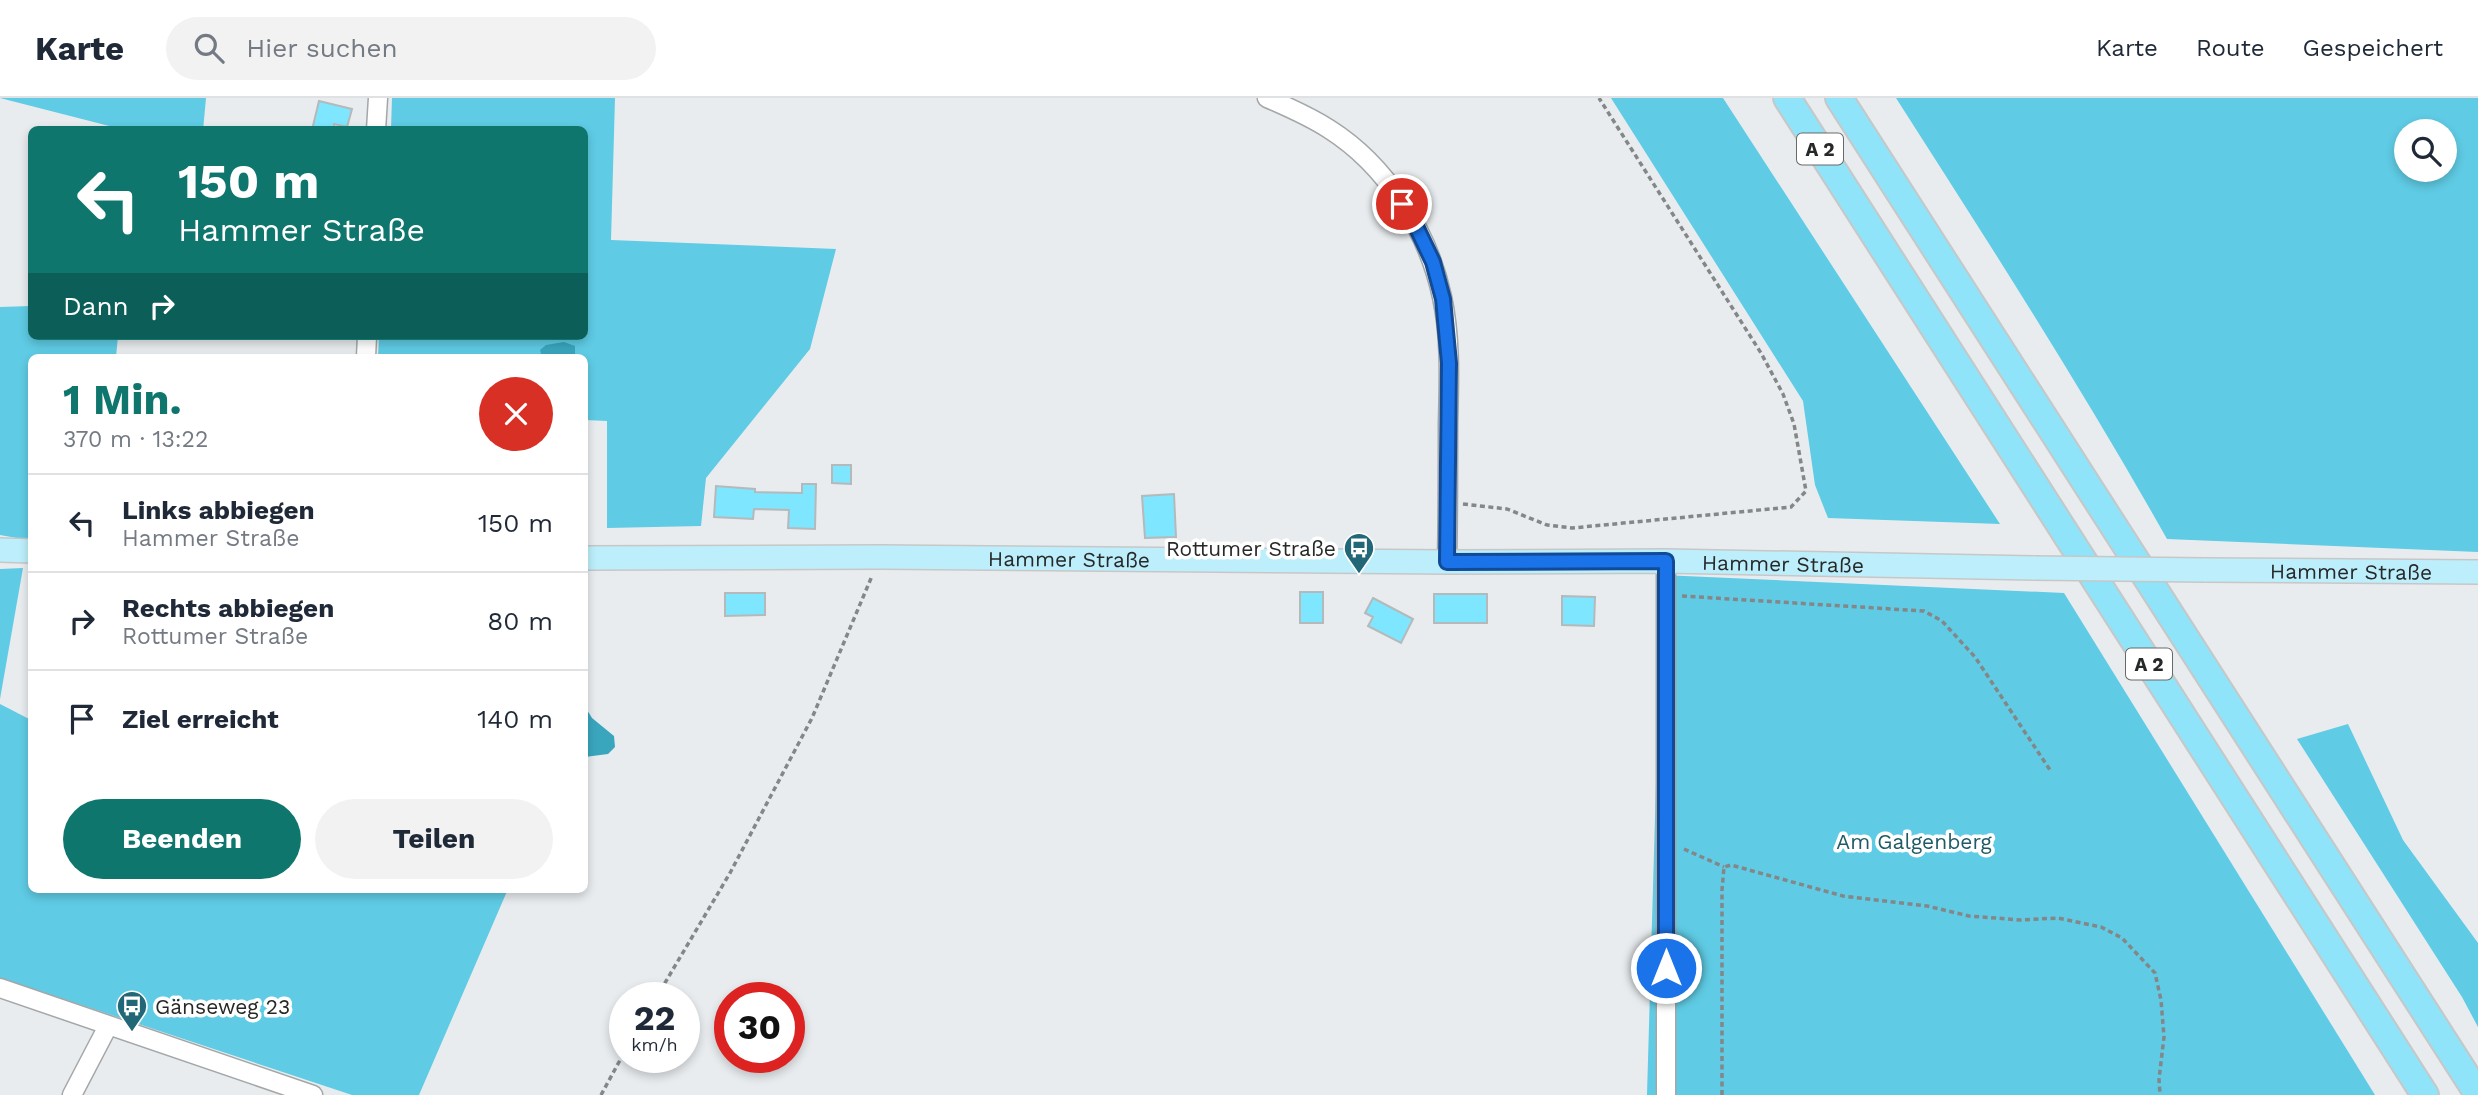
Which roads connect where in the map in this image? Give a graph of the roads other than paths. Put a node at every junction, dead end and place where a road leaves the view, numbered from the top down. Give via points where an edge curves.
1 (378, 98) edge
2 (1267, 98) edge
3 (1787, 98) edge
4 (1839, 98) edge
5 (376, 126) edge
6 (0, 550) edge
7 (28, 551) edge
8 (588, 558) edge
9 (1666, 561) junction
10 (1447, 562) junction
11 (2478, 572) edge
12 (0, 988) edge
13 (108, 1026) junction
14 (2478, 1094) edge
15 (72, 1095) edge
16 (313, 1095) edge
17 (1666, 1095) edge
18 (2425, 1095) edge

1 - 5 street
2 - 10 street via 1299,111 1362,154 1408,213 1433,262 1443,299 1449,363
3 - 18 highway, A 2
4 - 14 highway, A 2
6 - 7 main road
8 - 10 main road, Hammer Straße
9 - 10 main road, Hammer Straße
9 - 11 main road, Hammer Straße, bridge
9 - 17 street
12 - 13 street
13 - 15 street
13 - 16 street

